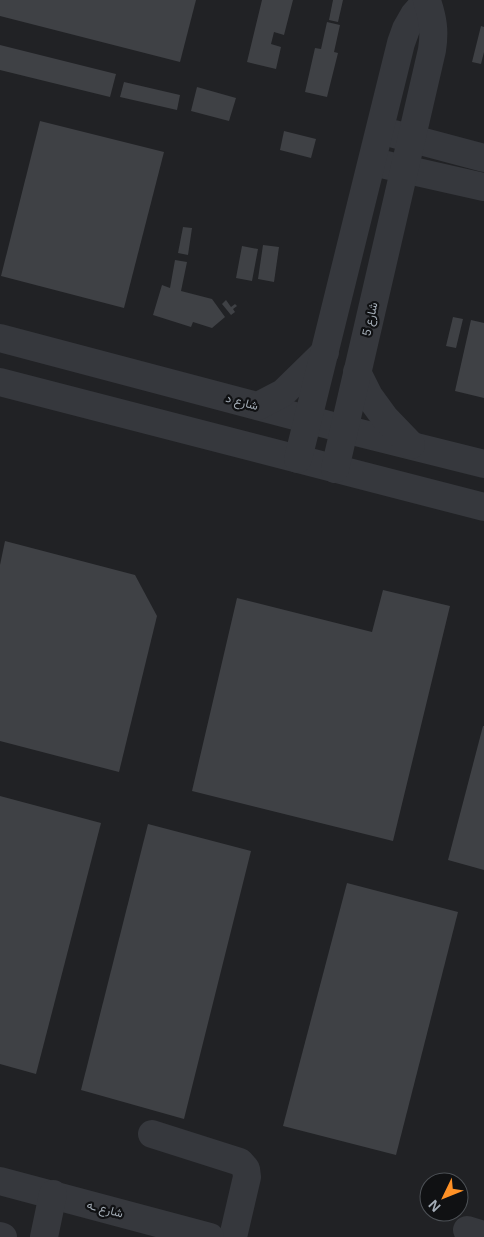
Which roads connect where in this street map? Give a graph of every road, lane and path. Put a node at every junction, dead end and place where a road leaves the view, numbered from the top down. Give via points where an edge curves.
1 (427, 1) edge
2 (380, 131) junction
3 (412, 139) junction
4 (484, 158) edge
5 (372, 162) junction
6 (405, 170) junction
7 (484, 187) edge
8 (0, 338) edge
9 (325, 352) junction
10 (357, 372) junction
11 (0, 382) edge
12 (258, 406) junction
13 (308, 420) junction
14 (344, 429) junction
15 (411, 445) junction
16 (298, 459) junction
17 (484, 464) edge
18 (335, 469) junction
19 (484, 508) edge
20 (152, 1134) dead end
21 (0, 1181) edge
22 (53, 1194) junction
23 (44, 1237) edge
24 (210, 1237) edge
25 (233, 1237) edge

1 - 2 street, شارع 5 via 406,30
1 - 3 street, شارع 5 via 434,36
2 - 3 street
2 - 5 street, شارع 5
3 - 4 street
3 - 6 street, شارع 5
5 - 6 street
5 - 9 street, شارع 5
6 - 7 street
6 - 10 street, شارع 5
8 - 12 street, شارع د
9 - 12 street via 283,393
9 - 13 street, شارع 5
10 - 14 street, شارع 5
10 - 15 street via 368,396
11 - 16 street
12 - 13 street, شارع د
13 - 14 street, شارع د
13 - 16 street, شارع 5
14 - 15 street, شارع د
14 - 18 street, شارع 5
15 - 17 street, شارع د
16 - 18 street
18 - 19 street
20 - 25 street via 240,1162 247,1178
21 - 22 street, شارع ـه
22 - 23 street
22 - 24 street, شارع ـه

